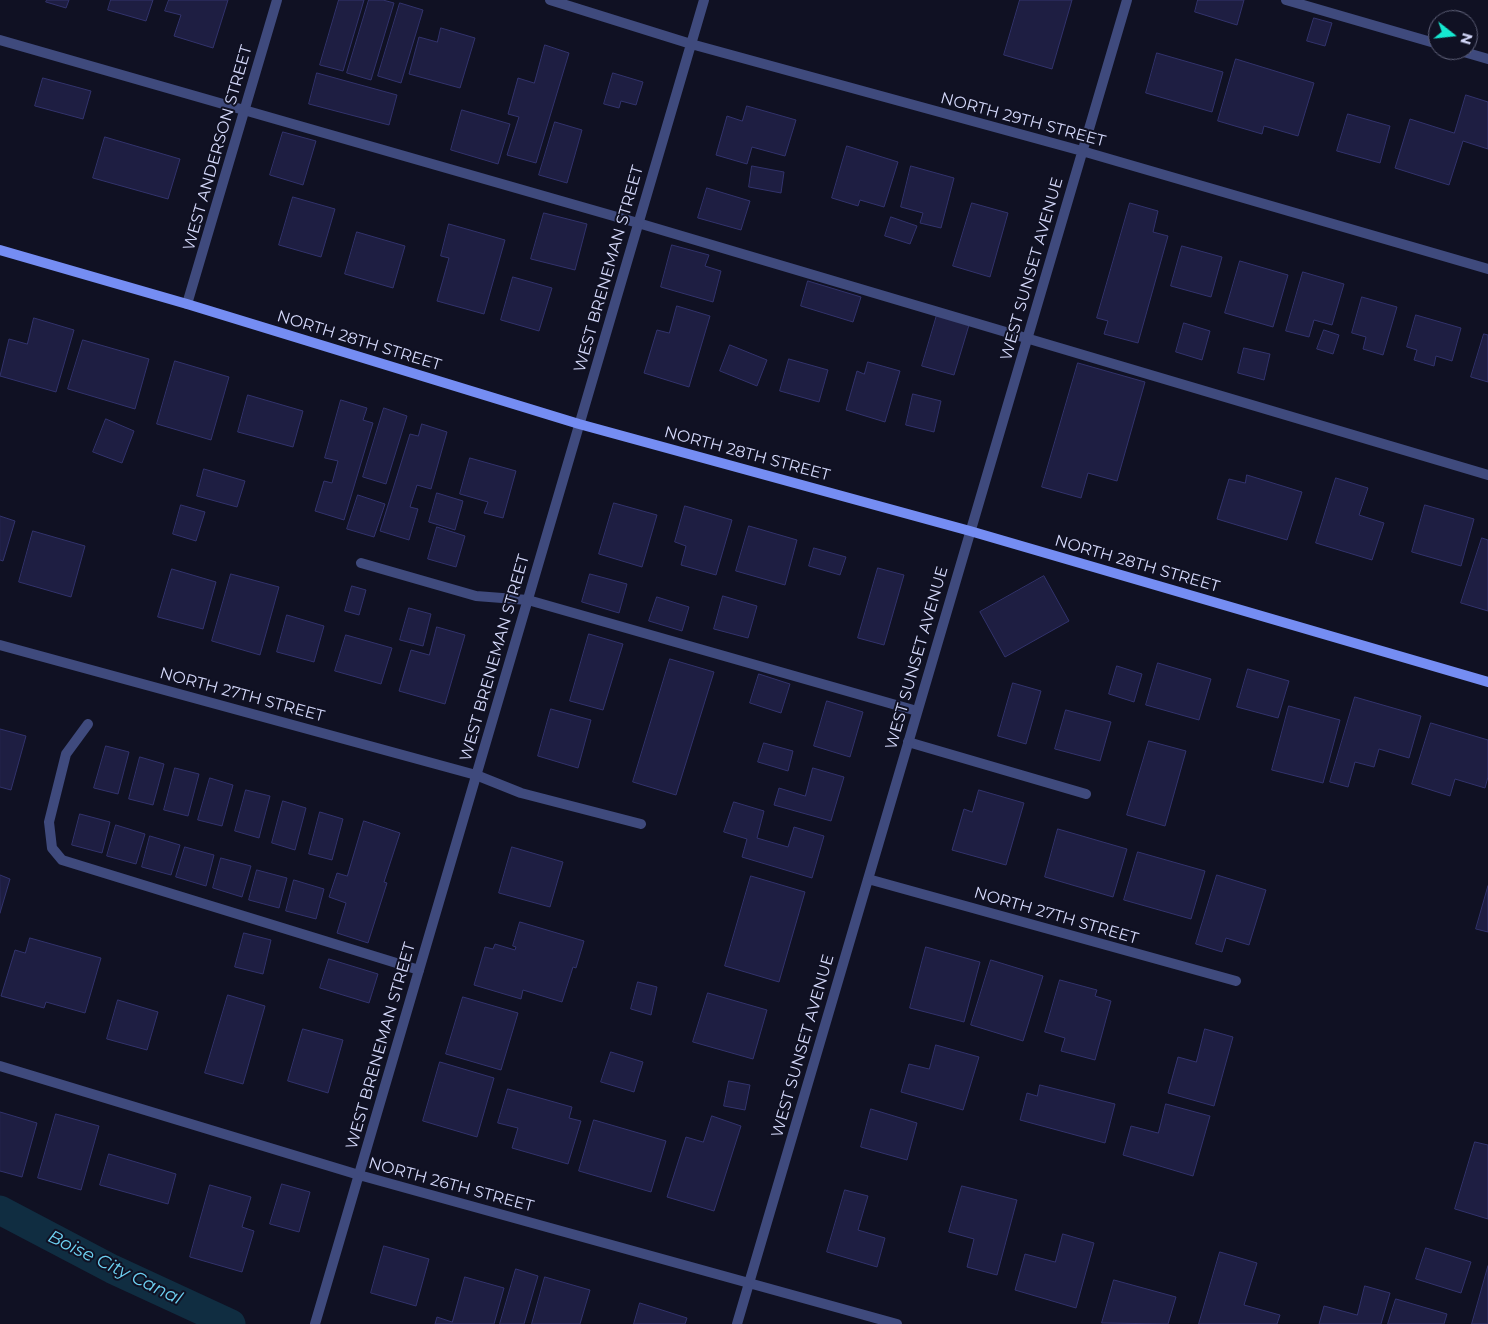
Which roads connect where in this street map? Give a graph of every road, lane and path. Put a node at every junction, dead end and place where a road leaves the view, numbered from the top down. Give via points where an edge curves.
1 (277, 0) edge
2 (550, 0) edge
3 (704, 0) edge
4 (1127, 0) edge
5 (1286, 0) edge
6 (0, 40) edge
7 (1428, 41) edge
8 (691, 44) junction
9 (244, 110) junction
10 (1082, 151) junction
11 (638, 223) junction
12 (0, 250) edge
13 (1488, 269) edge
14 (187, 304) junction
15 (1027, 338) junction
16 (579, 424) junction
17 (1488, 475) edge
18 (970, 531) junction
19 (361, 563) dead end
20 (528, 600) junction
21 (0, 644) edge
22 (1488, 682) edge
23 (917, 711) junction
24 (88, 724) dead end
25 (908, 742) junction
26 (476, 775) junction
27 (1086, 794) dead end
28 (641, 824) dead end
29 (868, 879) junction
30 (419, 970) junction
31 (1236, 981) dead end
32 (0, 1066) edge
33 (359, 1175) junction
34 (749, 1282) junction
35 (315, 1324) edge
36 (737, 1324) edge
37 (897, 1324) edge

1 - 9 street, WEST ANDERSON STREET
2 - 8 street, NORTH 29TH STREET
3 - 8 street, WEST BRENEMAN STREET
4 - 10 street, WEST SUNSET AVENUE
5 - 7 street
6 - 9 street
8 - 10 street, NORTH 29TH STREET
8 - 11 street, WEST BRENEMAN STREET
9 - 11 street
9 - 14 street, WEST ANDERSON STREET
10 - 13 street, NORTH 29TH STREET
10 - 15 street, WEST SUNSET AVENUE
11 - 15 street
11 - 16 street, WEST BRENEMAN STREET
12 - 14 street, NORTH 28TH STREET
14 - 16 street, NORTH 28TH STREET
15 - 17 street
15 - 18 street, WEST SUNSET AVENUE
16 - 18 street, NORTH 28TH STREET
16 - 20 street, WEST BRENEMAN STREET
18 - 22 street, NORTH 28TH STREET
18 - 23 street, WEST SUNSET AVENUE
19 - 20 street via 476,596
20 - 23 street
20 - 26 street, WEST BRENEMAN STREET
21 - 26 street, NORTH 27TH STREET
23 - 25 street, WEST SUNSET AVENUE
24 - 30 street via 66,754 49,822 52,848 62,860
25 - 27 street
25 - 29 street, WEST SUNSET AVENUE
26 - 28 street, NORTH 27TH STREET via 522,793
26 - 30 street, WEST BRENEMAN STREET
29 - 31 street, NORTH 27TH STREET
29 - 34 street, WEST SUNSET AVENUE
30 - 33 street, WEST BRENEMAN STREET
32 - 33 street, NORTH 26TH STREET
33 - 34 street, NORTH 26TH STREET
33 - 35 street, WEST BRENEMAN STREET
34 - 36 street, WEST SUNSET AVENUE
34 - 37 street, NORTH 26TH STREET

